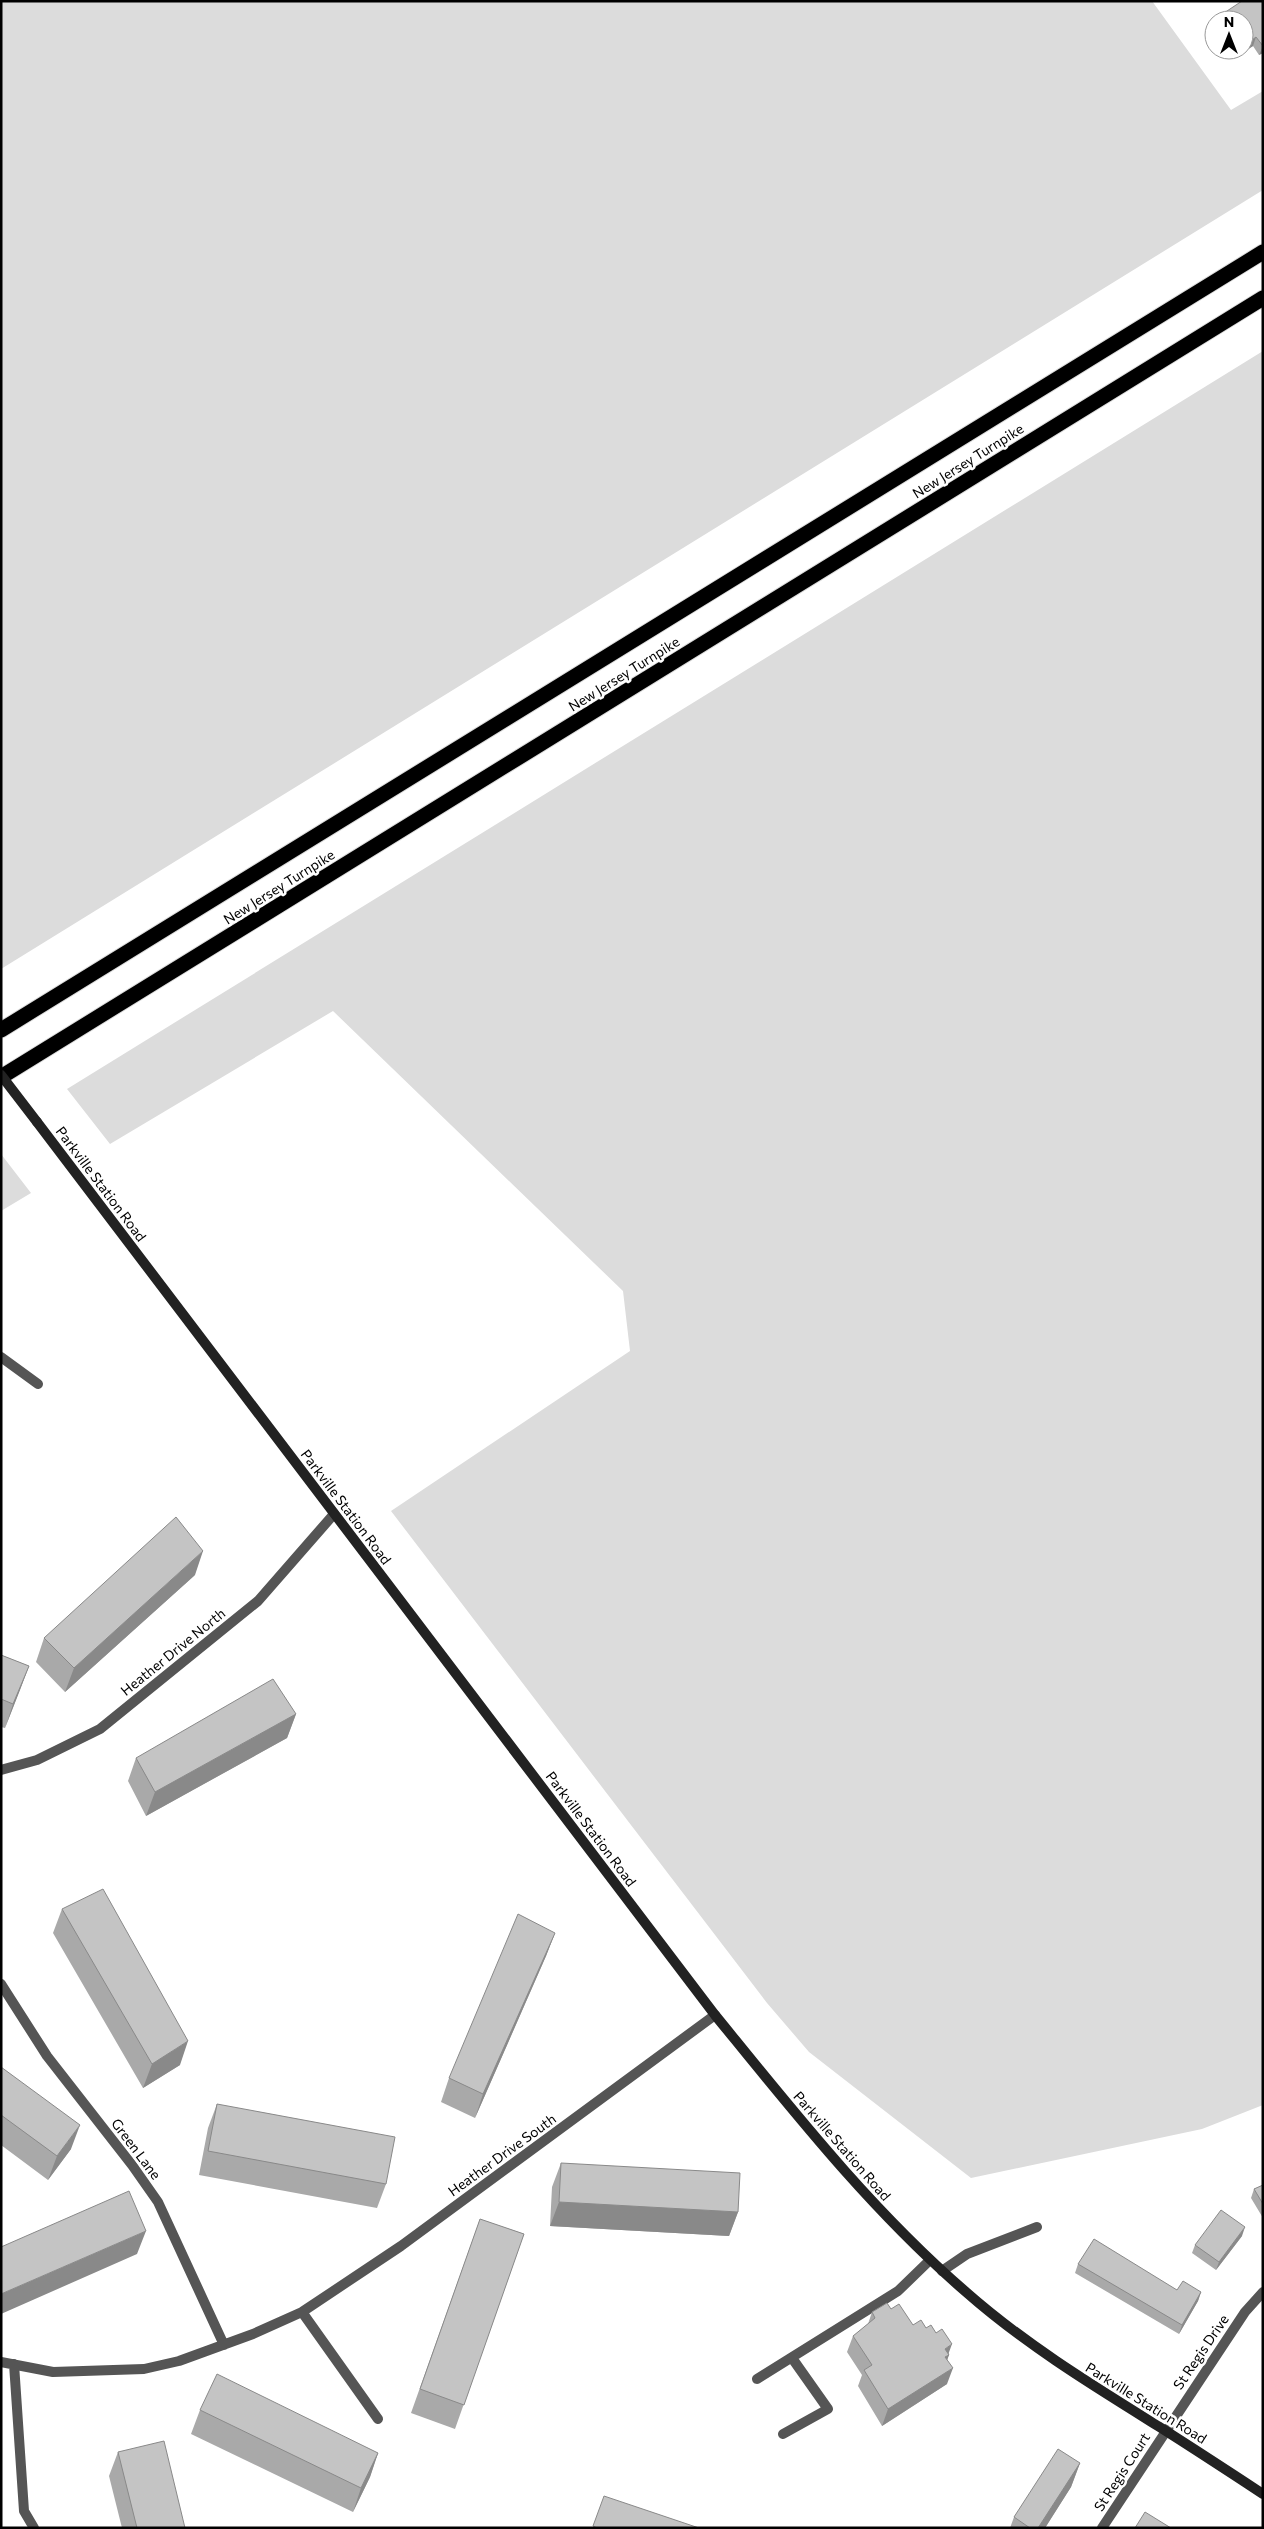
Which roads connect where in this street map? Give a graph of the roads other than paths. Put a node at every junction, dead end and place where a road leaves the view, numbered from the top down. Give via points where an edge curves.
1 (1263, 252) edge
2 (1263, 298) edge
3 (1, 1030) edge
4 (1, 1076) edge
5 (1, 1357) edge
6 (38, 1384) dead end
7 (334, 1514) junction
8 (1, 1770) edge
9 (1, 1984) edge
10 (715, 2015) junction
11 (1038, 2228) dead end
12 (930, 2260) junction
13 (942, 2271) junction
14 (1263, 2292) edge
15 (302, 2312) junction
16 (224, 2345) junction
17 (792, 2358) junction
18 (1, 2362) edge
19 (14, 2364) junction
20 (758, 2379) dead end
21 (378, 2420) dead end
22 (1166, 2430) junction
23 (783, 2434) dead end
24 (1263, 2494) edge
25 (34, 2528) edge
26 (1102, 2528) edge

1 - 3 highway, New Jersey Turnpike
2 - 4 highway, New Jersey Turnpike
4 - 7 main road, Parkville Station Road, bridge
5 - 6 street
7 - 8 street, Heather Drive North via 258,1601 100,1728 36,1760
7 - 10 main road, Parkville Station Road
9 - 16 street, Green Lane via 47,2056 158,2202
10 - 12 main road, Parkville Station Road via 830,2156 901,2234
10 - 15 street, Heather Drive South via 401,2246
11 - 13 street via 967,2254
12 - 13 main road, Parkville Station Road
12 - 17 street via 898,2291
13 - 22 main road, Parkville Station Road via 1007,2326 1074,2373
14 - 22 street, St Regis Drive via 1245,2312
15 - 16 street, Heather Drive South
15 - 21 street
16 - 19 street, Heather Drive South via 144,2369 53,2372
17 - 20 street
17 - 23 street via 828,2409
18 - 19 street, Heather Drive South
19 - 25 street via 24,2511
22 - 24 main road, Parkville Station Road
22 - 26 street, St Regis Court

